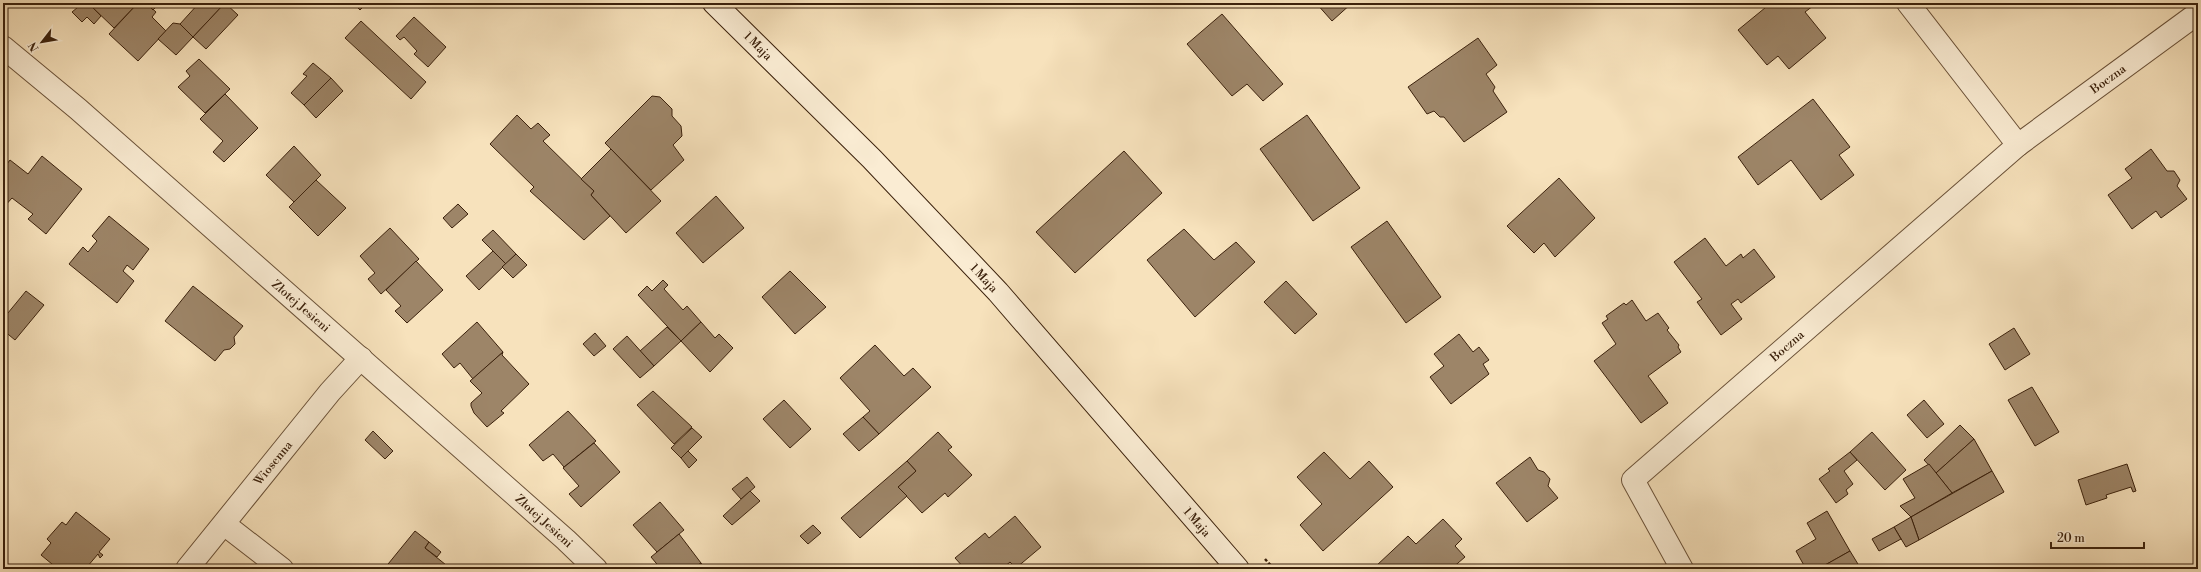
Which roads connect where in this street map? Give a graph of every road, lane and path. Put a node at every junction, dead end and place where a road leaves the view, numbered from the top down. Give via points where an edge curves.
1 (714, 3) edge
2 (1908, 3) edge
3 (2198, 13) edge
4 (3, 47) edge
5 (2018, 145) junction
6 (361, 358) junction
7 (224, 524) junction
8 (187, 569) edge
9 (282, 569) edge
10 (596, 569) edge
11 (1238, 569) edge
12 (1682, 569) edge

1 - 11 street, 1 Maja via 872,159 998,292
2 - 5 street
3 - 5 street, Boczna
4 - 6 street, Złotej Jesieni via 78,109
5 - 12 street, Boczna via 1633,480
6 - 7 street, Wiosenna via 330,392
6 - 10 street, Złotej Jesieni
7 - 8 street, Wiosenna
7 - 9 street

